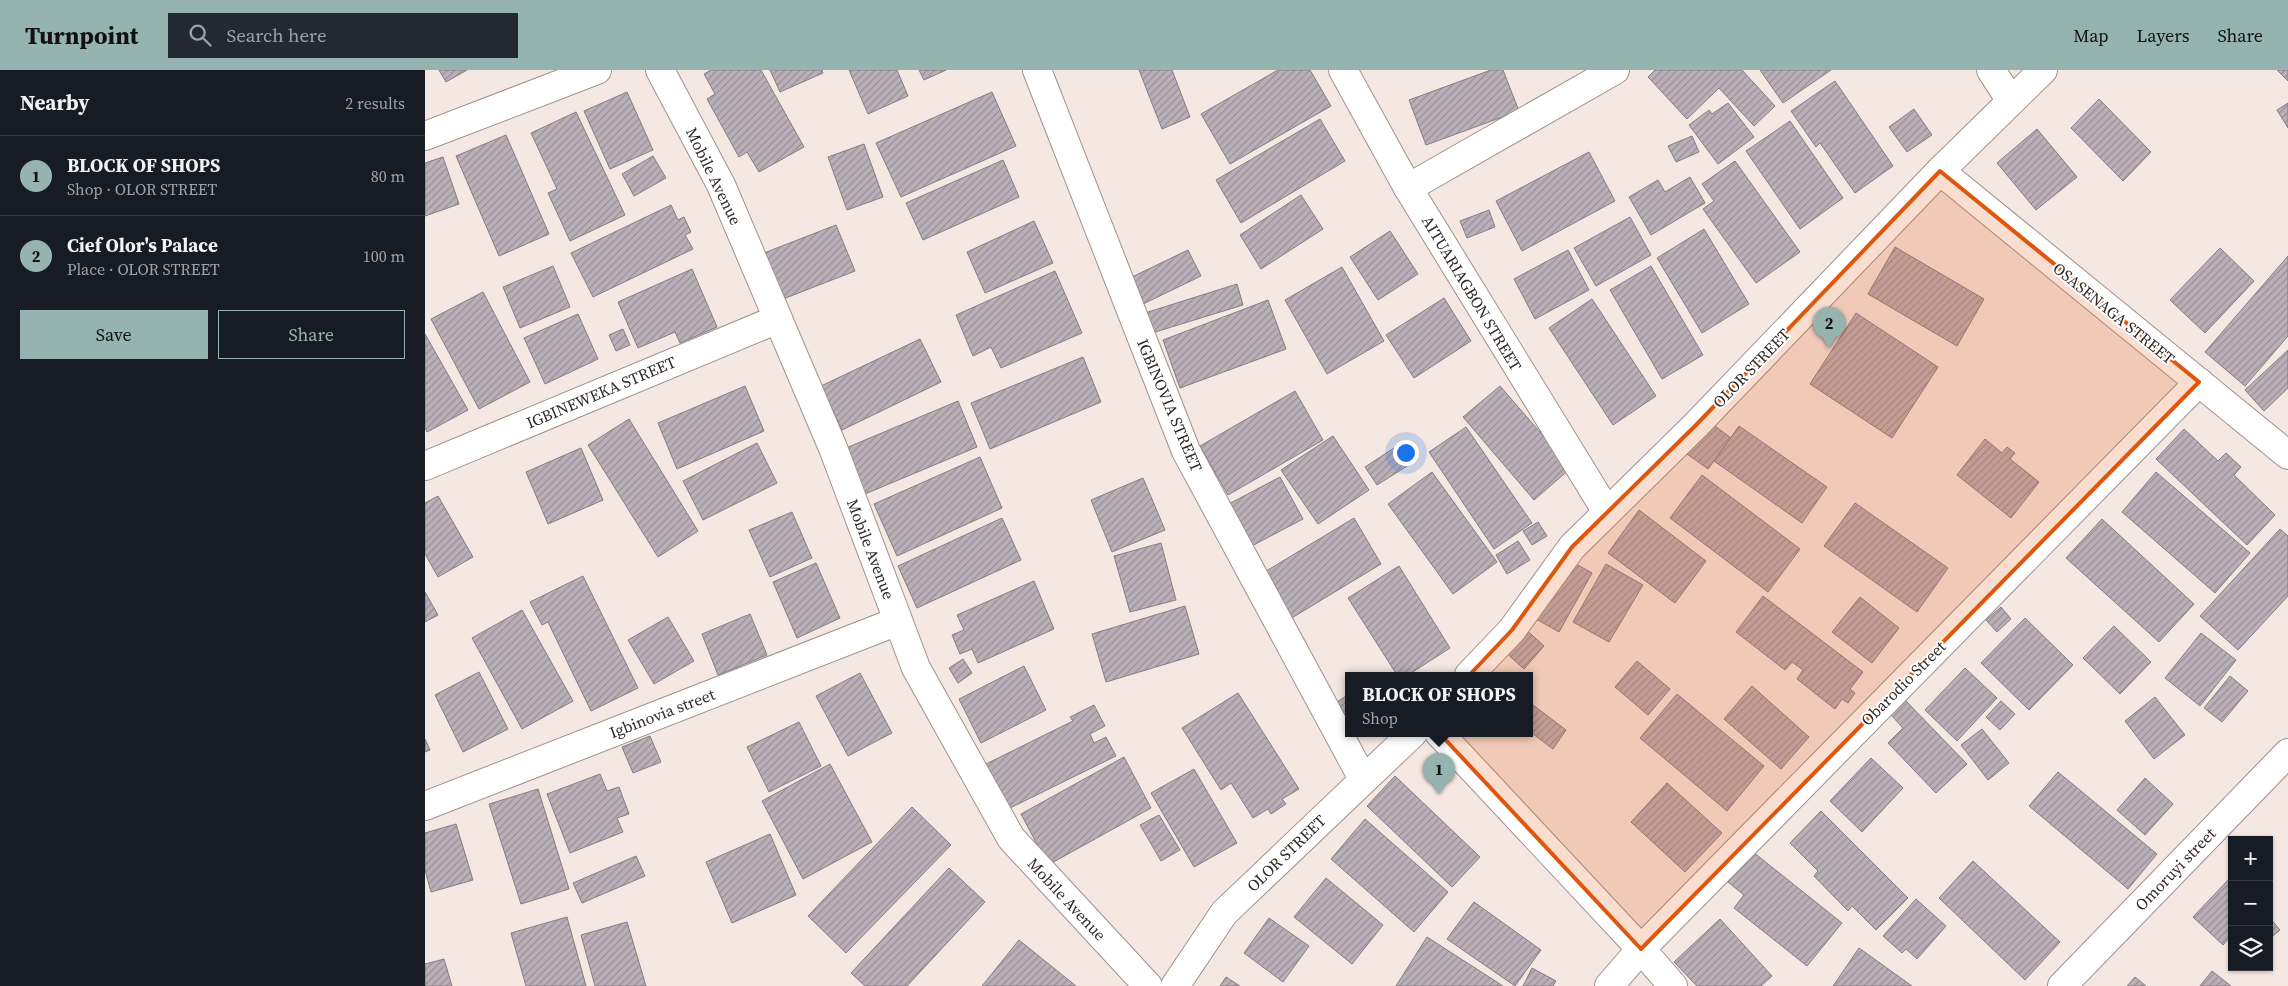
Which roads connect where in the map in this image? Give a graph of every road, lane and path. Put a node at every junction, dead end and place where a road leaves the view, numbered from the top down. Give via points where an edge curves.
1 (597, 70) edge
2 (660, 70) edge
3 (1037, 70) edge
4 (1343, 70) edge
5 (1615, 70) edge
6 (1991, 70) edge
7 (2043, 70) edge
8 (2011, 101) junction
9 (425, 136) edge
10 (1939, 171) junction
11 (1409, 188) junction
12 (778, 319) junction
13 (2199, 382) junction
14 (2288, 454) edge
15 (425, 466) edge
16 (1607, 512) junction
17 (898, 621) junction
18 (1472, 672) edge
19 (1409, 737) edge
20 (1443, 737) edge
21 (2288, 753) edge
22 (1363, 779) junction
23 (425, 806) edge
24 (1641, 949) junction
25 (1148, 986) edge
26 (1175, 986) edge
27 (1609, 986) edge
28 (1673, 986) edge
29 (2062, 986) edge

1 - 9 street
2 - 12 street, Mobile Avenue via 721,185
3 - 22 street, IGBINOVIA STREET via 1186,450
4 - 11 street, AITUARIAGBON STREET
5 - 11 street
6 - 8 street
7 - 8 street, OLOR STREET
8 - 10 street, OLOR STREET
10 - 13 street, OSASENAGA STREET
10 - 16 street, OLOR STREET via 1696,425
11 - 16 street, AITUARIAGBON STREET
12 - 15 street, IGBINEWEKA STREET
12 - 17 street, Mobile Avenue via 833,448
13 - 14 street, OSASENAGA STREET
13 - 24 street, Obarodio Street
16 - 18 street, OLOR STREET via 1572,546 1512,630
17 - 23 street, Igbinovia street
17 - 25 street, Mobile Avenue via 916,668 1011,838
19 - 22 street, OLOR STREET
20 - 24 street
21 - 29 street, Omoruyi street
22 - 26 street, OLOR STREET via 1224,913
24 - 27 street, Obarodio Street
24 - 28 street

